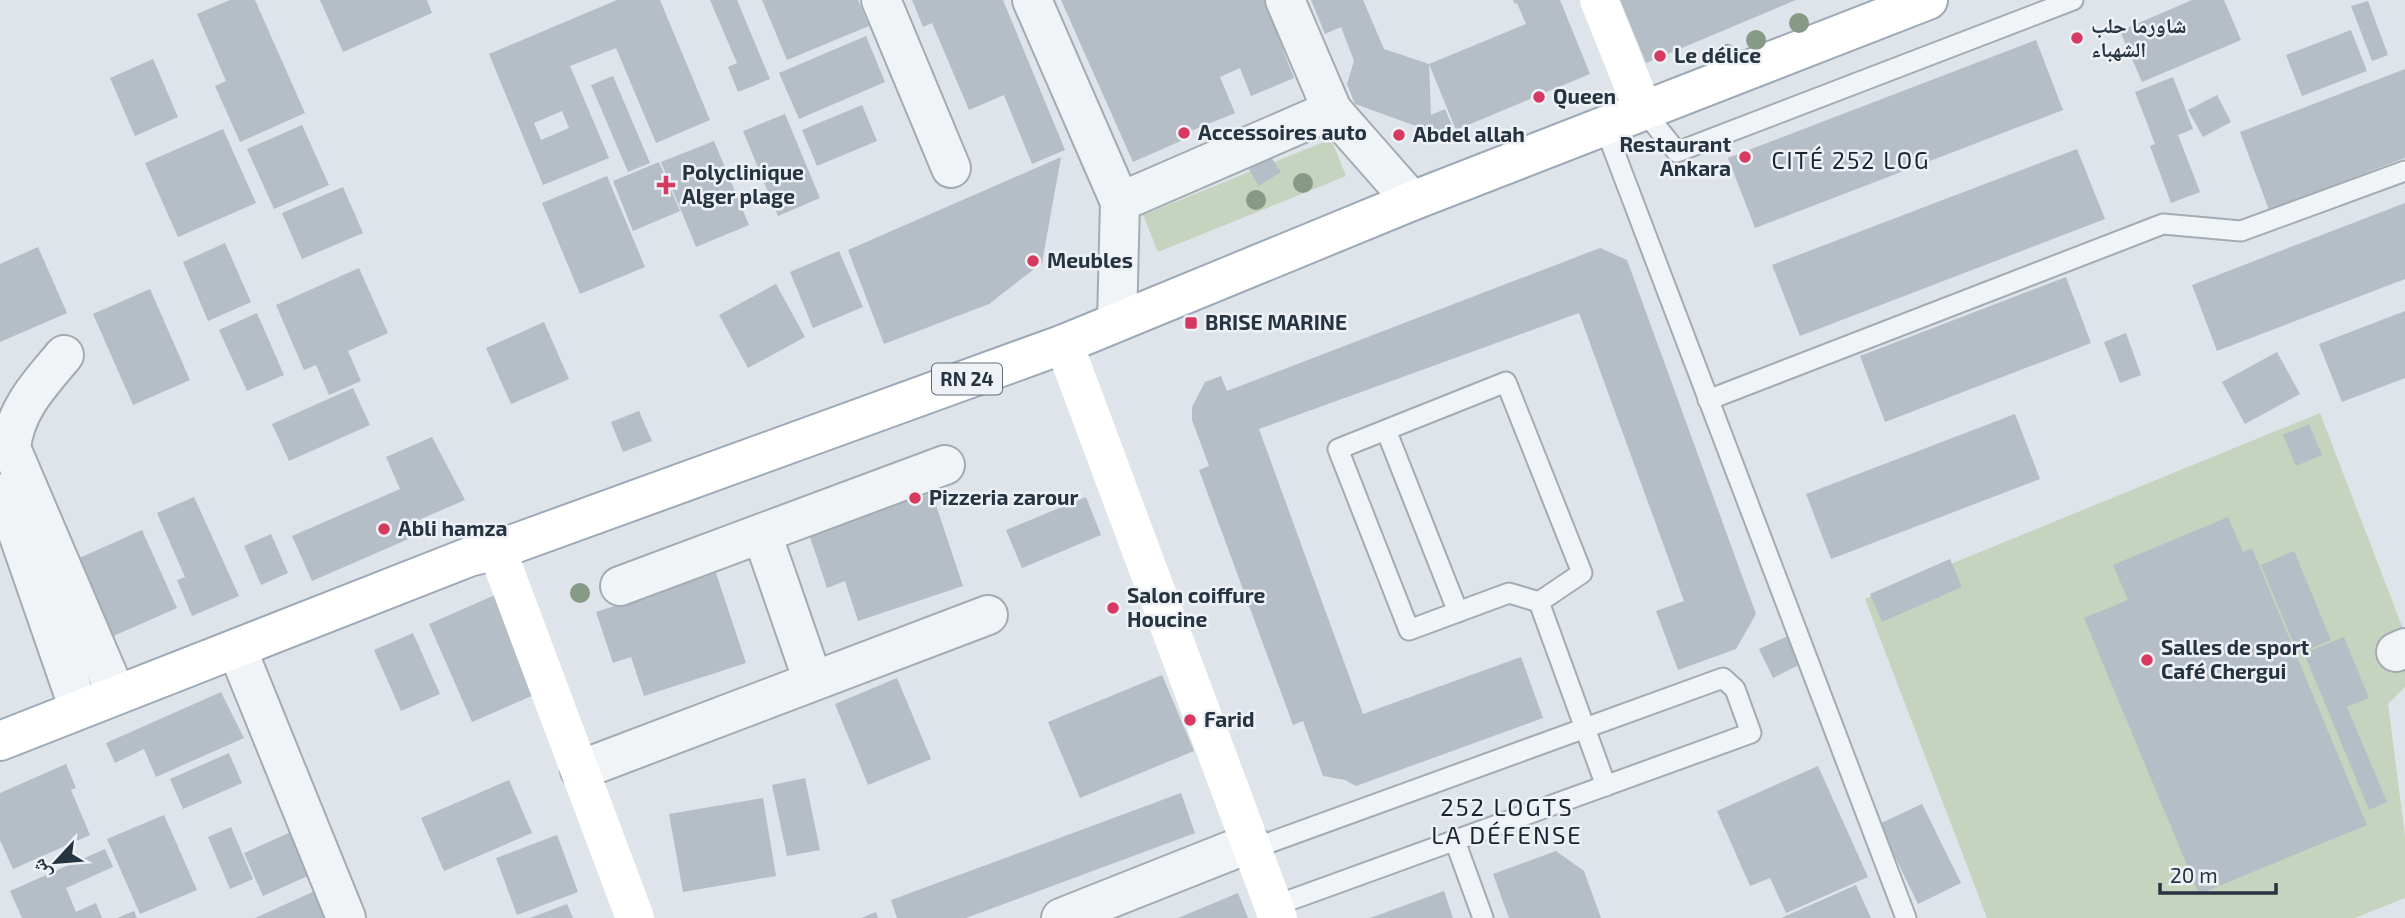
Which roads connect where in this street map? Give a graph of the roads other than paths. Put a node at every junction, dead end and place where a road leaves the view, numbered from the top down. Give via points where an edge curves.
1 (881, 0) edge
2 (1032, 0) edge
3 (1285, 0) edge
4 (1598, 0) edge
5 (1928, 0) edge
6 (2073, 0) edge
7 (1332, 110) junction
8 (1643, 110) junction
9 (1604, 125) junction
10 (951, 168) dead end
11 (2405, 171) edge
12 (1412, 201) junction
13 (1120, 202) junction
14 (1117, 322) junction
15 (1064, 344) junction
16 (64, 355) dead end
17 (1708, 400) junction
18 (1386, 430) junction
19 (945, 465) dead end
20 (0, 481) edge
21 (762, 534) junction
22 (496, 550) junction
23 (620, 586) dead end
24 (1539, 602) junction
25 (1458, 612) junction
26 (988, 615) dead end
27 (237, 649) junction
28 (814, 681) junction
29 (116, 694) junction
30 (79, 709) junction
31 (1585, 728) junction
32 (0, 741) edge
33 (580, 771) junction
34 (1606, 786) junction
35 (1455, 841) junction
36 (1251, 846) junction
37 (1276, 912) edge
38 (346, 918) edge
39 (635, 918) edge
40 (1061, 918) edge
41 (1483, 918) edge
42 (1906, 918) edge

1 - 10 street
2 - 13 street
3 - 7 street
4 - 8 main road
5 - 8 main road, RN 24
6 - 8 lane via 1677,152
7 - 12 street
7 - 13 street
8 - 9 main road, RN 24
9 - 12 main road, RN 24
9 - 17 lane
11 - 17 lane via 2241,231 2163,224
12 - 14 main road, RN 24
13 - 14 street
14 - 15 main road, RN 24
15 - 22 main road, RN 24
15 - 36 main road
16 - 29 street via 13,426 11,447
17 - 42 lane
18 - 24 lane via 1506,382 1582,573
18 - 25 lane
18 - 25 lane via 1338,449 1409,630
19 - 21 street
20 - 30 street
21 - 23 street
21 - 28 street
22 - 27 main road, RN 24
22 - 33 main road
24 - 25 lane via 1509,593
24 - 31 lane
26 - 28 street
27 - 29 main road, RN 24
27 - 38 street
28 - 33 street
29 - 30 main road, RN 24
30 - 32 main road, RN 24
31 - 34 lane
31 - 34 lane via 1723,678 1735,689 1751,733
31 - 36 lane
33 - 39 main road
34 - 35 lane
35 - 37 lane
35 - 41 lane
36 - 37 main road
36 - 40 street

